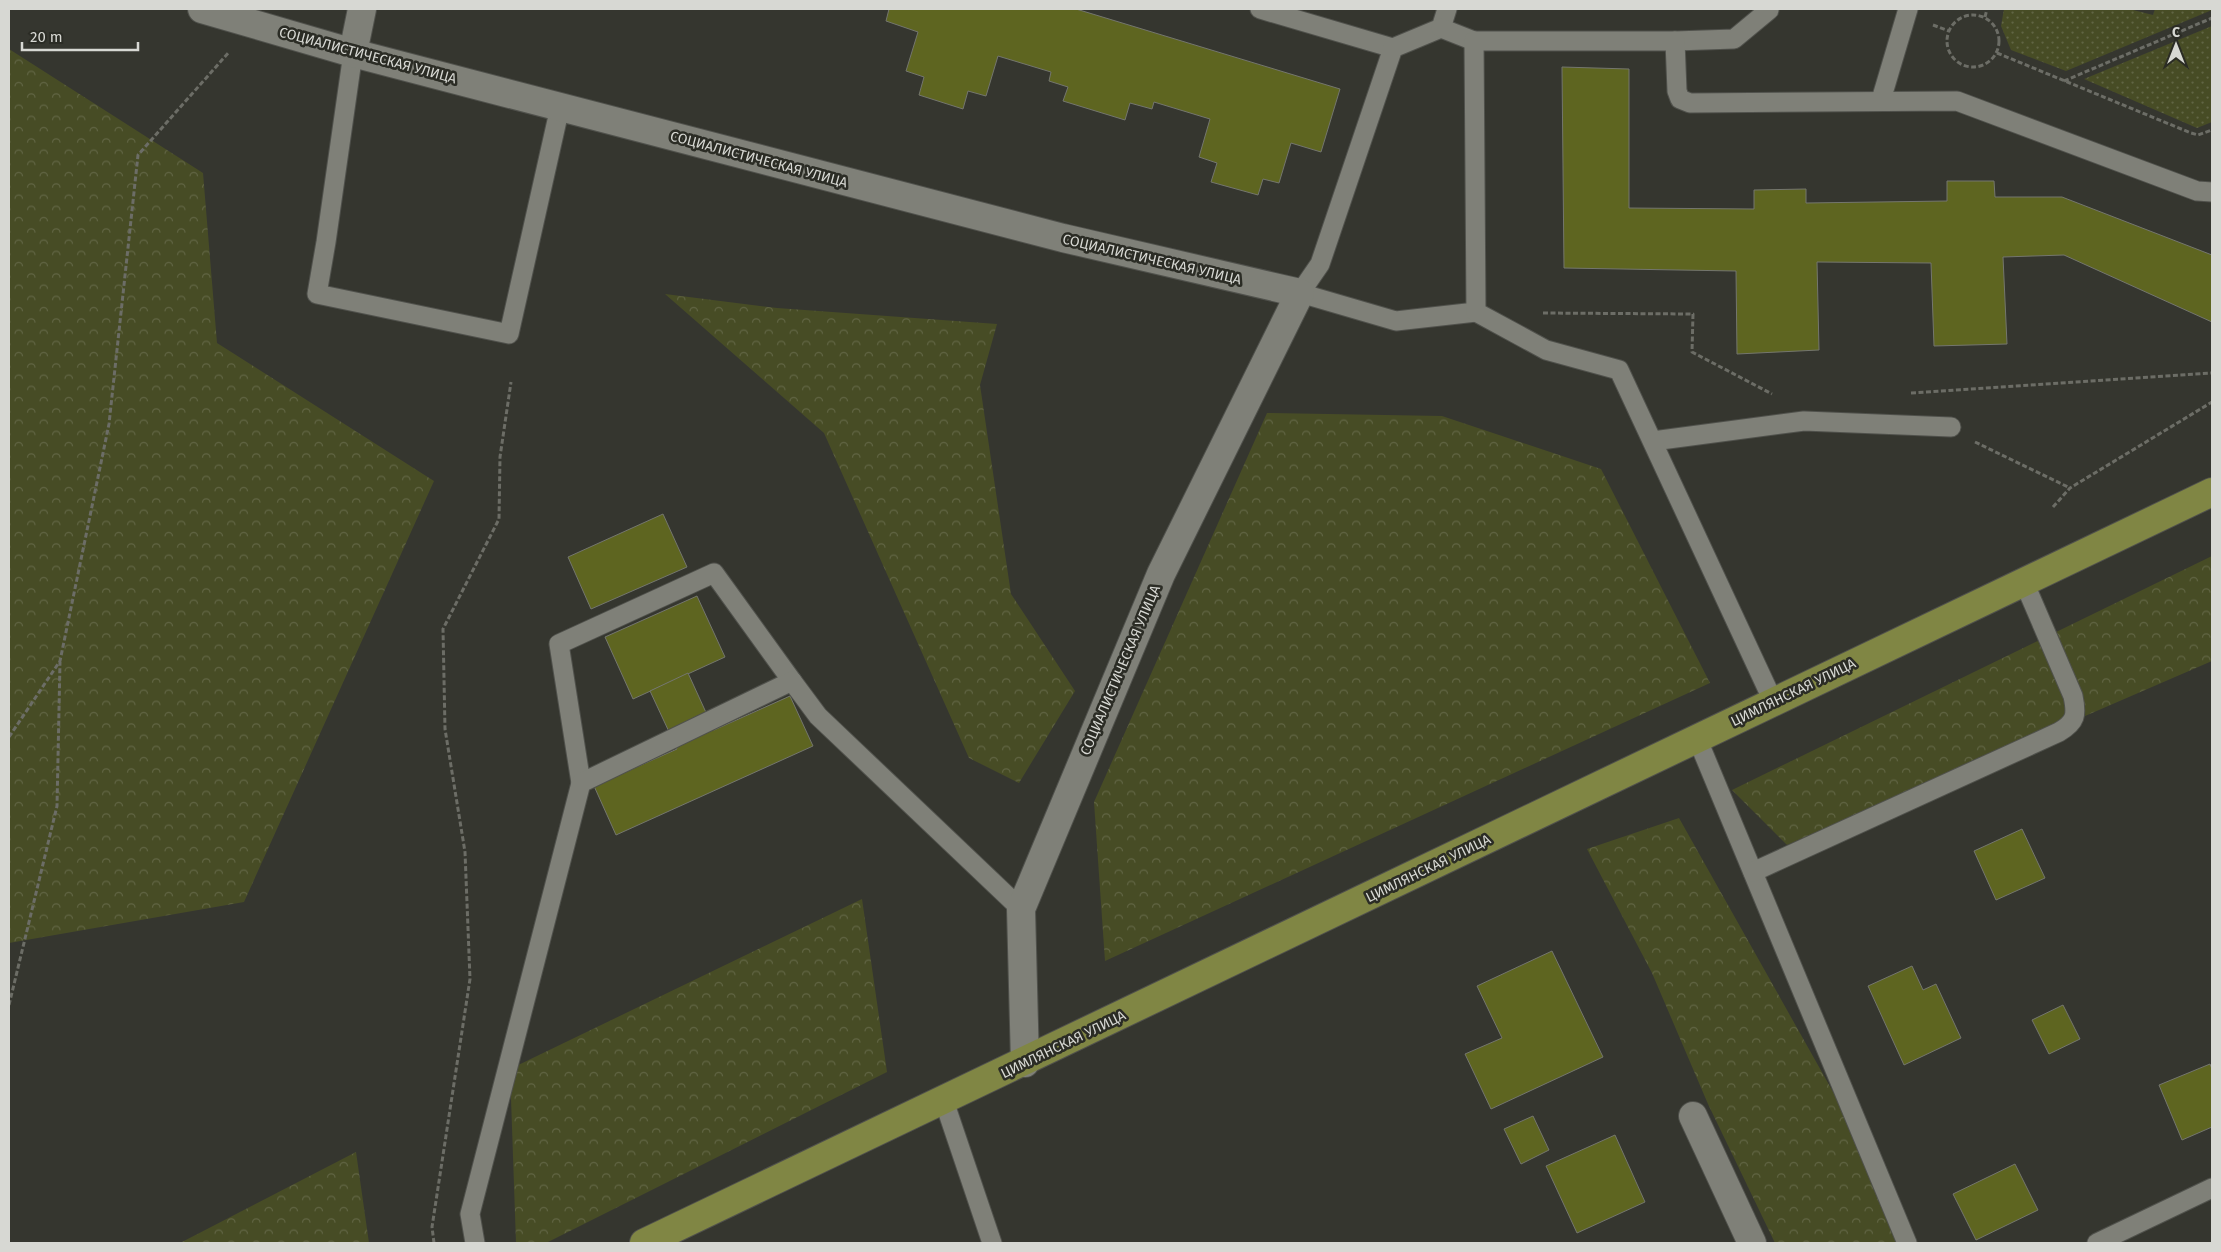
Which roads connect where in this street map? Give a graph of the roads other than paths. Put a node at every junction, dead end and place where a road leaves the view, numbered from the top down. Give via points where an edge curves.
1 (202, 9) edge
2 (362, 9) edge
3 (1260, 9) edge
4 (1447, 9) edge
5 (1763, 9) edge
6 (1908, 9) edge
7 (1440, 28) junction
8 (1474, 41) junction
9 (1675, 41) junction
10 (1393, 48) junction
11 (353, 53) junction
12 (1881, 100) junction
13 (560, 107) junction
14 (2212, 192) edge
15 (1300, 293) junction
16 (1476, 312) junction
17 (1951, 427) road end
18 (1653, 441) junction
19 (2212, 492) edge
20 (2024, 582) junction
21 (792, 681) junction
22 (1773, 701) junction
23 (1698, 738) junction
24 (581, 783) junction
25 (1753, 872) junction
26 (1021, 909) junction
27 (1025, 1063) junction
28 (944, 1101) junction
29 (1693, 1116) dead end
30 (2212, 1188) edge
31 (475, 1243) edge
32 (644, 1243) edge
33 (992, 1243) edge
34 (1752, 1243) edge
35 (1907, 1243) edge
36 (2096, 1243) edge

1 - 11 street, СОЦИАЛИСТИЧЕСКАЯ УЛИЦА
2 - 11 street
3 - 10 lane
4 - 7 lane
5 - 9 lane via 1734,39
6 - 12 lane
7 - 8 lane
7 - 10 lane
8 - 9 lane
8 - 16 lane
9 - 12 lane via 1677,90 1680,99 1690,103
10 - 15 lane via 1320,264
11 - 13 street, СОЦИАЛИСТИЧЕСКАЯ УЛИЦА
11 - 13 lane via 317,294 509,334
12 - 14 lane via 1956,101 2197,191
13 - 15 street, СОЦИАЛИСТИЧЕСКАЯ УЛИЦА via 1063,238
15 - 16 lane via 1396,321
15 - 26 street, СОЦИАЛИСТИЧЕСКАЯ УЛИЦА via 1161,574
16 - 18 lane via 1546,350 1619,370
17 - 18 lane via 1804,421
18 - 22 lane
19 - 20 main road, ЦИМЛЯНСКАЯ УЛИЦА
20 - 22 main road, ЦИМЛЯНСКАЯ УЛИЦА
20 - 25 lane via 2073,696 2076,710 2071,725
21 - 24 lane
21 - 24 lane via 714,573 559,644
21 - 26 lane via 818,716
22 - 23 main road, ЦИМЛЯНСКАЯ УЛИЦА
23 - 25 lane
23 - 27 main road, ЦИМЛЯНСКАЯ УЛИЦА
24 - 31 lane via 470,1214
25 - 35 lane
26 - 27 street, СОЦИАЛИСТИЧЕСКАЯ УЛИЦА
27 - 28 main road, ЦИМЛЯНСКАЯ УЛИЦА
28 - 32 main road, ЦИМЛЯНСКАЯ УЛИЦА
28 - 33 lane
29 - 34 street
30 - 36 lane

